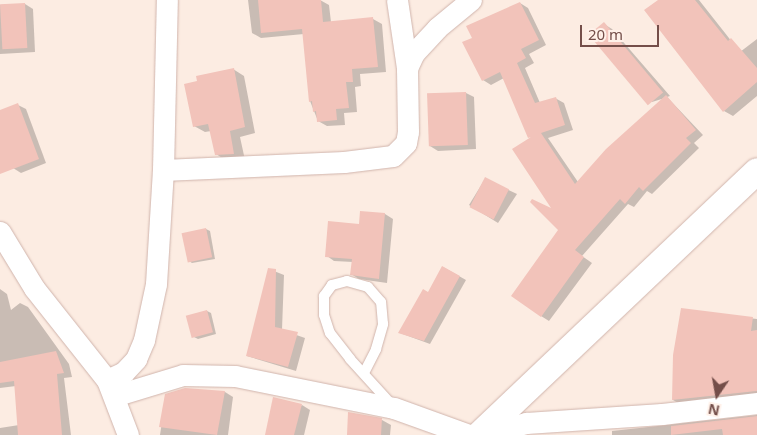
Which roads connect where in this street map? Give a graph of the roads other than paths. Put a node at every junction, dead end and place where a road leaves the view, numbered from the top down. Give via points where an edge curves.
1 (167, 0) edge
2 (397, 0) edge
3 (471, 0) edge
4 (407, 68) junction
5 (163, 170) junction
6 (757, 171) edge
7 (0, 232) edge
8 (364, 373) junction
9 (111, 388) junction
10 (757, 403) edge
11 (394, 408) junction
12 (128, 435) edge
13 (469, 435) edge
14 (479, 435) edge
15 (483, 435) edge

1 - 5 street
2 - 4 street
3 - 4 street via 437,28 414,53
4 - 5 street via 408,132 406,143 393,156 344,162
5 - 9 street via 160,250 144,340 136,358
6 - 14 street
7 - 9 street via 34,288
8 - 8 lane via 330,333 324,315 324,296 332,285 347,281 368,287 381,302 383,324 376,349
8 - 11 lane
9 - 11 street via 205,373 262,381
9 - 12 street
10 - 15 street via 662,414 526,423
11 - 13 street

